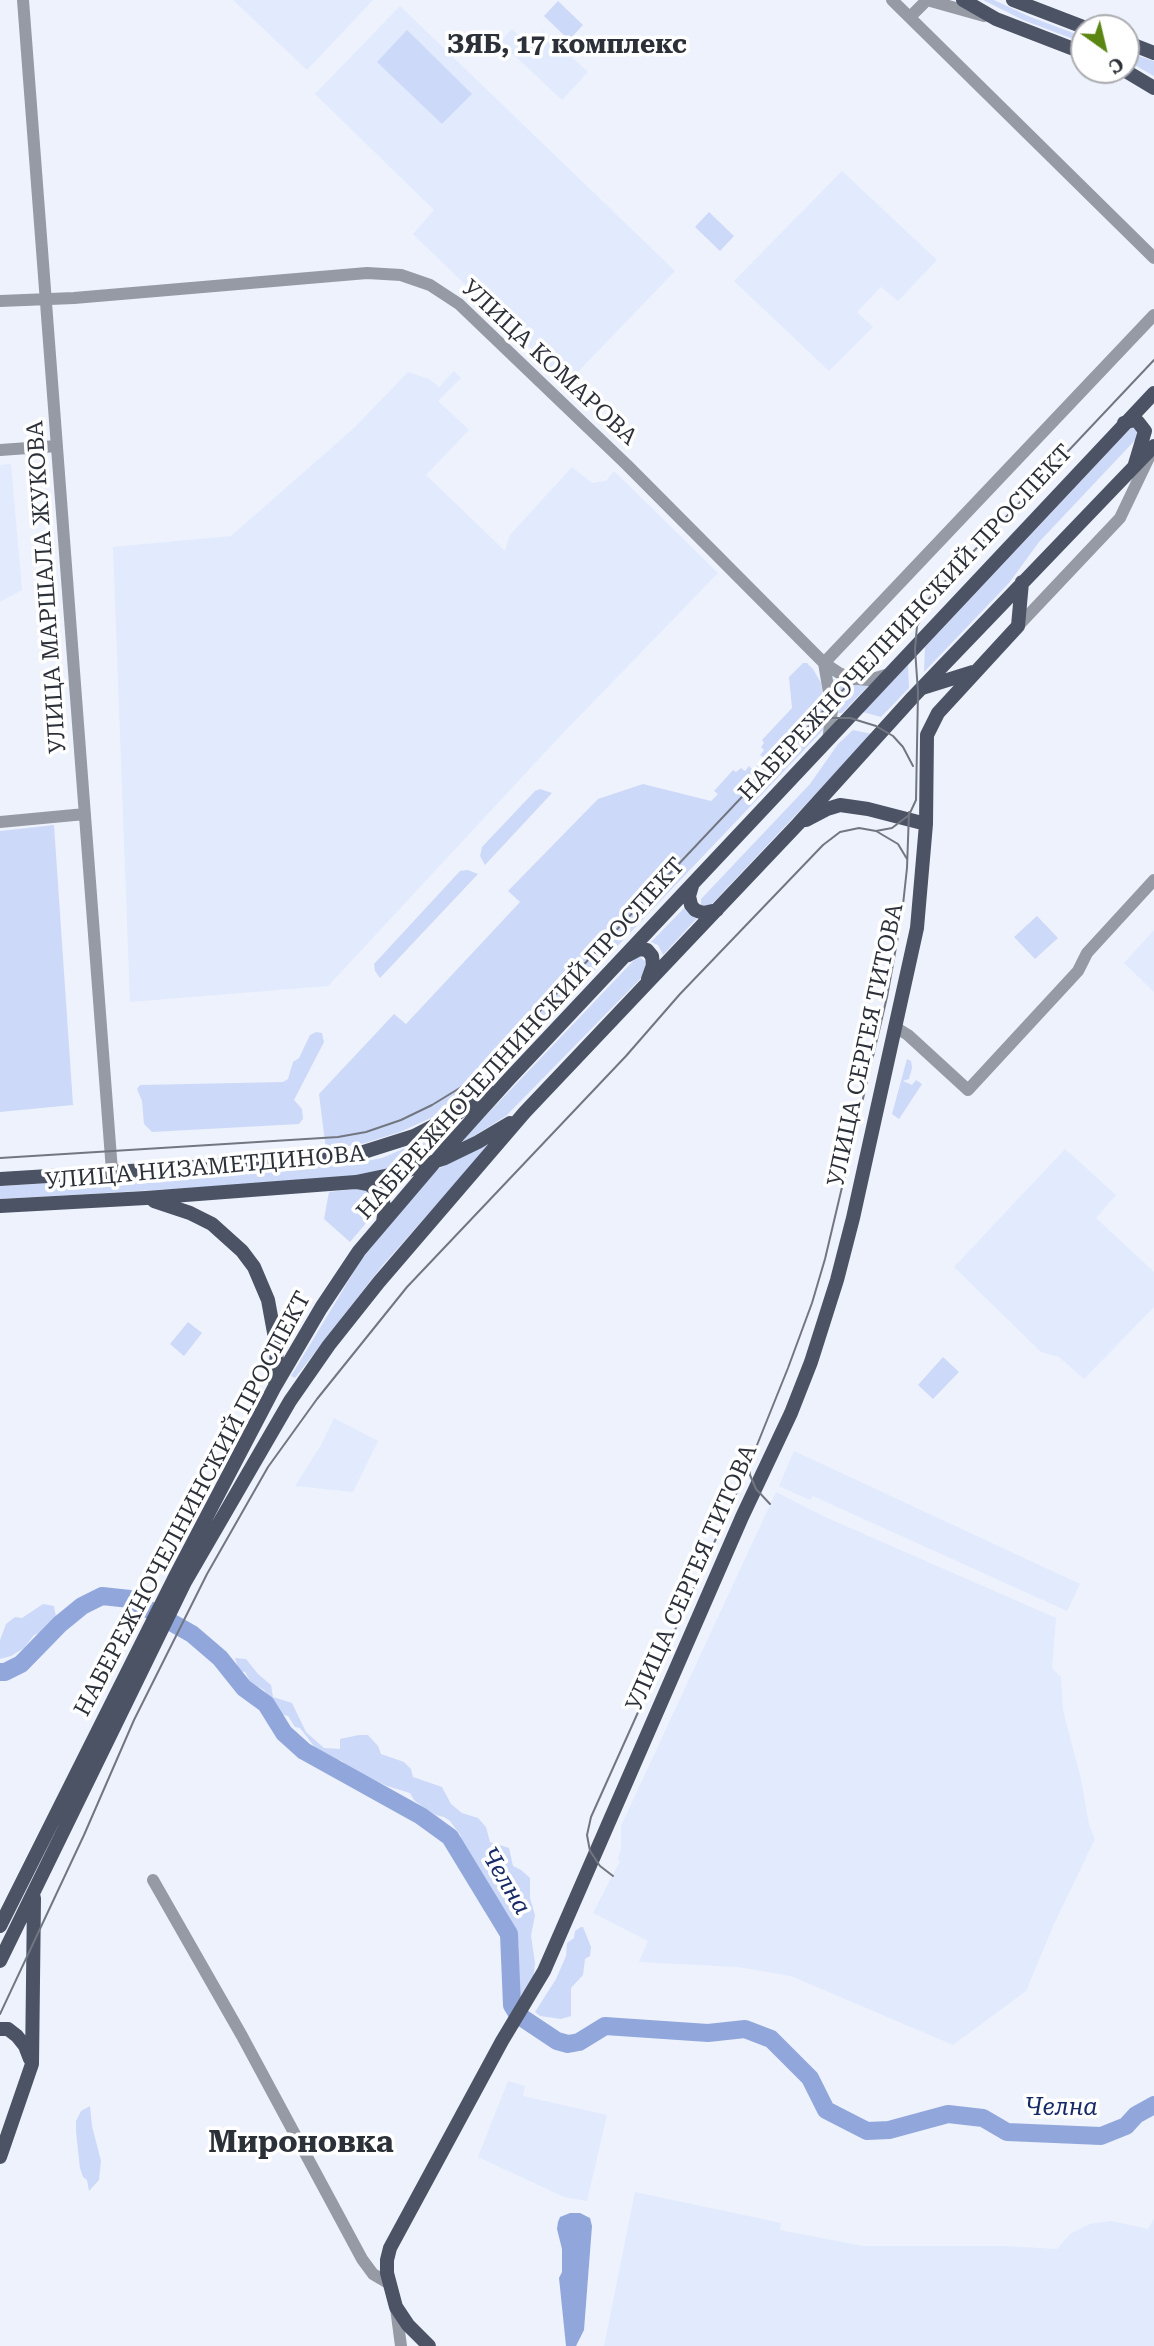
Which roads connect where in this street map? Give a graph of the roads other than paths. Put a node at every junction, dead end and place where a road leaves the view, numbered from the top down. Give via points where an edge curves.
1 (23, 0) edge
2 (892, 0) edge
3 (962, 0) edge
4 (1013, 0) edge
5 (910, 17) junction
6 (996, 19) junction
7 (1070, 22) edge
8 (1070, 48) edge
9 (1154, 258) edge
10 (47, 299) junction
11 (0, 301) edge
12 (1154, 315) edge
13 (1154, 393) edge
14 (1124, 423) junction
15 (58, 446) junction
16 (1154, 446) edge
17 (0, 450) edge
18 (1135, 465) junction
19 (1022, 582) junction
20 (1018, 626) junction
21 (824, 663) junction
22 (892, 672) junction
23 (975, 672) junction
24 (921, 689) junction
25 (828, 741) junction
26 (85, 814) junction
27 (0, 822) edge
28 (798, 824) junction
29 (926, 824) junction
30 (1154, 880) edge
31 (693, 884) junction
32 (718, 909) junction
33 (623, 958) junction
34 (647, 984) junction
35 (895, 1027) junction
36 (509, 1079) junction
37 (525, 1112) junction
38 (435, 1161) junction
39 (112, 1171) junction
40 (0, 1179) edge
41 (356, 1182) junction
42 (146, 1198) junction
43 (0, 1206) edge
44 (383, 1222) junction
45 (274, 1388) junction
46 (180, 1580) junction
47 (131, 1680) junction
48 (153, 1880) dead end
49 (34, 1889) junction
50 (5, 1906) edge
51 (0, 1926) edge
52 (0, 1961) edge
53 (0, 2029) edge
54 (32, 2064) junction
55 (0, 2157) edge
56 (390, 2284) junction
57 (396, 2307) junction
58 (401, 2346) edge
59 (429, 2346) edge

1 - 10 street, УЛИЦА МАРШАЛА ЖУКОВА
2 - 5 street
3 - 6 main road
4 - 7 main road
5 - 6 street via 927,0
5 - 9 street
6 - 8 main road
10 - 11 street, УЛИЦА КОМАРОВА
10 - 15 street, УЛИЦА МАРШАЛА ЖУКОВА
10 - 21 street, УЛИЦА КОМАРОВА via 367,273 401,275 430,285 459,304 547,388
12 - 21 street
13 - 14 main road, НАБЕРЕЖНОЧЕЛНИНСКИЙ ПРОСПЕКТ
14 - 18 main road via 1133,420 1145,431
14 - 22 main road, НАБЕРЕЖНОЧЕЛНИНСКИЙ ПРОСПЕКТ
15 - 17 street
15 - 26 street, УЛИЦА МАРШАЛА ЖУКОВА
16 - 18 main road, НАБЕРЕЖНОЧЕЛНИНСКИЙ ПРОСПЕКТ
16 - 20 street via 1119,518
18 - 19 main road, НАБЕРЕЖНОЧЕЛНИНСКИЙ ПРОСПЕКТ
19 - 20 main road
19 - 24 main road, НАБЕРЕЖНОЧЕЛНИНСКИЙ ПРОСПЕКТ
20 - 23 main road, УЛИЦА СЕРГЕЯ ТИТОВА
21 - 22 street, УЛИЦА КОМАРОВА via 854,679 869,680
21 - 25 street via 832,710
22 - 25 main road, НАБЕРЕЖНОЧЕЛНИНСКИЙ ПРОСПЕКТ
23 - 24 main road
23 - 29 main road, УЛИЦА СЕРГЕЯ ТИТОВА via 938,713 928,735
24 - 28 main road, НАБЕРЕЖНОЧЕЛНИНСКИЙ ПРОСПЕКТ
25 - 31 main road, НАБЕРЕЖНОЧЕЛНИНСКИЙ ПРОСПЕКТ
26 - 27 street
26 - 39 street, УЛИЦА МАРШАЛА ЖУКОВА
28 - 29 main road via 840,805
28 - 32 main road, НАБЕРЕЖНОЧЕЛНИНСКИЙ ПРОСПЕКТ
29 - 35 main road, УЛИЦА СЕРГЕЯ ТИТОВА via 917,928
30 - 35 street via 968,1090
31 - 32 main road via 689,895 695,910
31 - 33 main road, НАБЕРЕЖНОЧЕЛНИНСКИЙ ПРОСПЕКТ
32 - 34 main road, НАБЕРЕЖНОЧЕЛНИНСКИЙ ПРОСПЕКТ
33 - 34 main road via 647,950 653,965
33 - 36 main road, НАБЕРЕЖНОЧЕЛНИНСКИЙ ПРОСПЕКТ
34 - 37 main road, НАБЕРЕЖНОЧЕЛНИНСКИЙ ПРОСПЕКТ
35 - 56 main road, УЛИЦА СЕРГЕЯ ТИТОВА via 837,1280 791,1413 544,1971 395,2236 387,2260
36 - 38 main road, НАБЕРЕЖНОЧЕЛНИНСКИЙ ПРОСПЕКТ
36 - 39 main road, УЛИЦА НИЗАМЕТДИНОВА via 414,1136 351,1156
37 - 38 main road, УЛИЦА НИЗАМЕТДИНОВА via 478,1142
37 - 46 main road, НАБЕРЕЖНОЧЕЛНИНСКИЙ ПРОСПЕКТ via 328,1345
38 - 41 main road, УЛИЦА НИЗАМЕТДИНОВА
38 - 44 main road, НАБЕРЕЖНОЧЕЛНИНСКИЙ ПРОСПЕКТ
39 - 40 main road, УЛИЦА НИЗАМЕТДИНОВА
41 - 42 main road, УЛИЦА НИЗАМЕТДИНОВА
41 - 44 main road via 380,1192
42 - 43 main road, УЛИЦА НИЗАМЕТДИНОВА
42 - 45 main road via 212,1224 254,1267 268,1300 277,1349
44 - 45 main road, НАБЕРЕЖНОЧЕЛНИНСКИЙ ПРОСПЕКТ via 345,1270
45 - 46 main road, НАБЕРЕЖНОЧЕЛНИНСКИЙ ПРОСПЕКТ
46 - 47 main road, НАБЕРЕЖНОЧЕЛНИНСКИЙ ПРОСПЕКТ
47 - 49 main road, НАБЕРЕЖНОЧЕЛНИНСКИЙ ПРОСПЕКТ
47 - 50 main road, НАБЕРЕЖНОЧЕЛНИНСКИЙ ПРОСПЕКТ
48 - 56 street via 362,2259 373,2274
49 - 52 main road, НАБЕРЕЖНОЧЕЛНИНСКИЙ ПРОСПЕКТ
49 - 54 main road
50 - 51 main road, НАБЕРЕЖНОЧЕЛНИНСКИЙ ПРОСПЕКТ
53 - 54 main road via 17,2036
54 - 55 main road
56 - 57 main road, УЛИЦА СЕРГЕЯ ТИТОВА
57 - 58 street
57 - 59 main road

